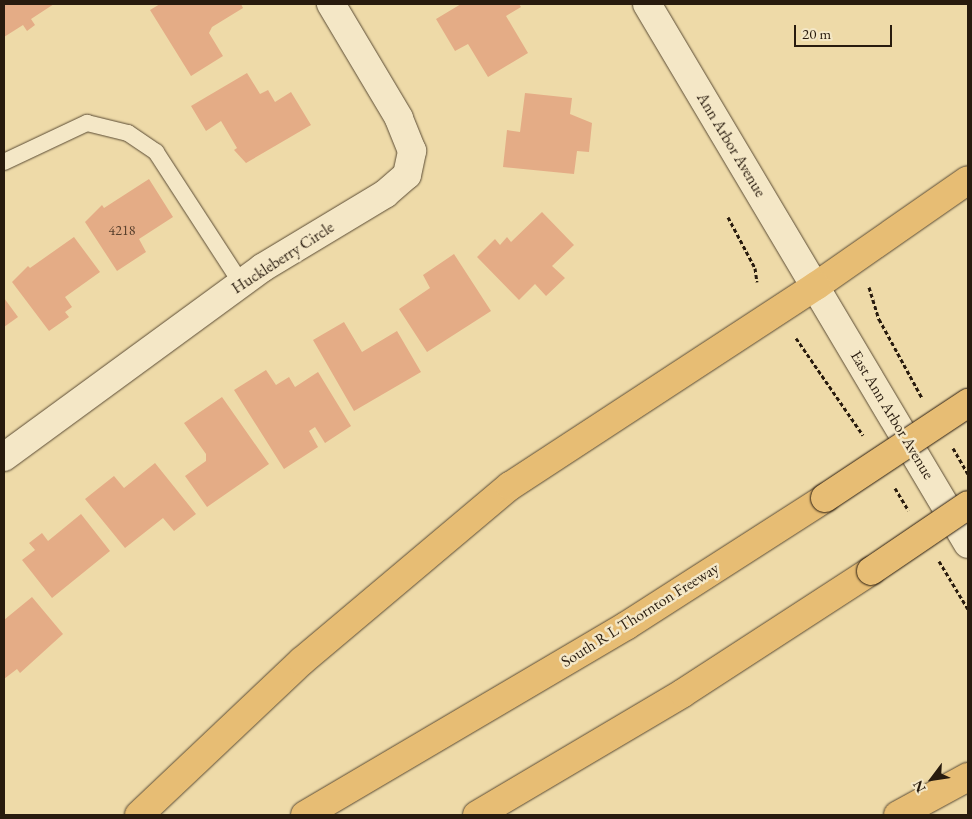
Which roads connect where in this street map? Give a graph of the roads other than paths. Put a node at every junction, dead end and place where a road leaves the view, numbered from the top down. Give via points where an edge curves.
1 (331, 4) edge
2 (647, 4) edge
3 (4, 162) edge
4 (968, 180) edge
5 (241, 283) junction
6 (816, 286) junction
7 (968, 403) edge
8 (4, 457) edge
9 (968, 505) edge
10 (968, 544) edge
11 (968, 777) edge
12 (139, 815) edge
13 (306, 815) edge
14 (476, 815) edge
15 (898, 815) edge

1 - 5 street, Huckleberry Circle via 399,118 412,151 407,175 385,194
2 - 6 street, Ann Arbor Avenue
3 - 5 lane via 87,123 128,133 156,152
4 - 6 main road
5 - 8 street, Huckleberry Circle
6 - 10 street, East Ann Arbor Avenue
6 - 12 main road via 510,486 302,661
7 - 13 main road, South R L Thornton Freeway, bridge via 626,626
9 - 14 main road, bridge via 683,693
11 - 15 main road

